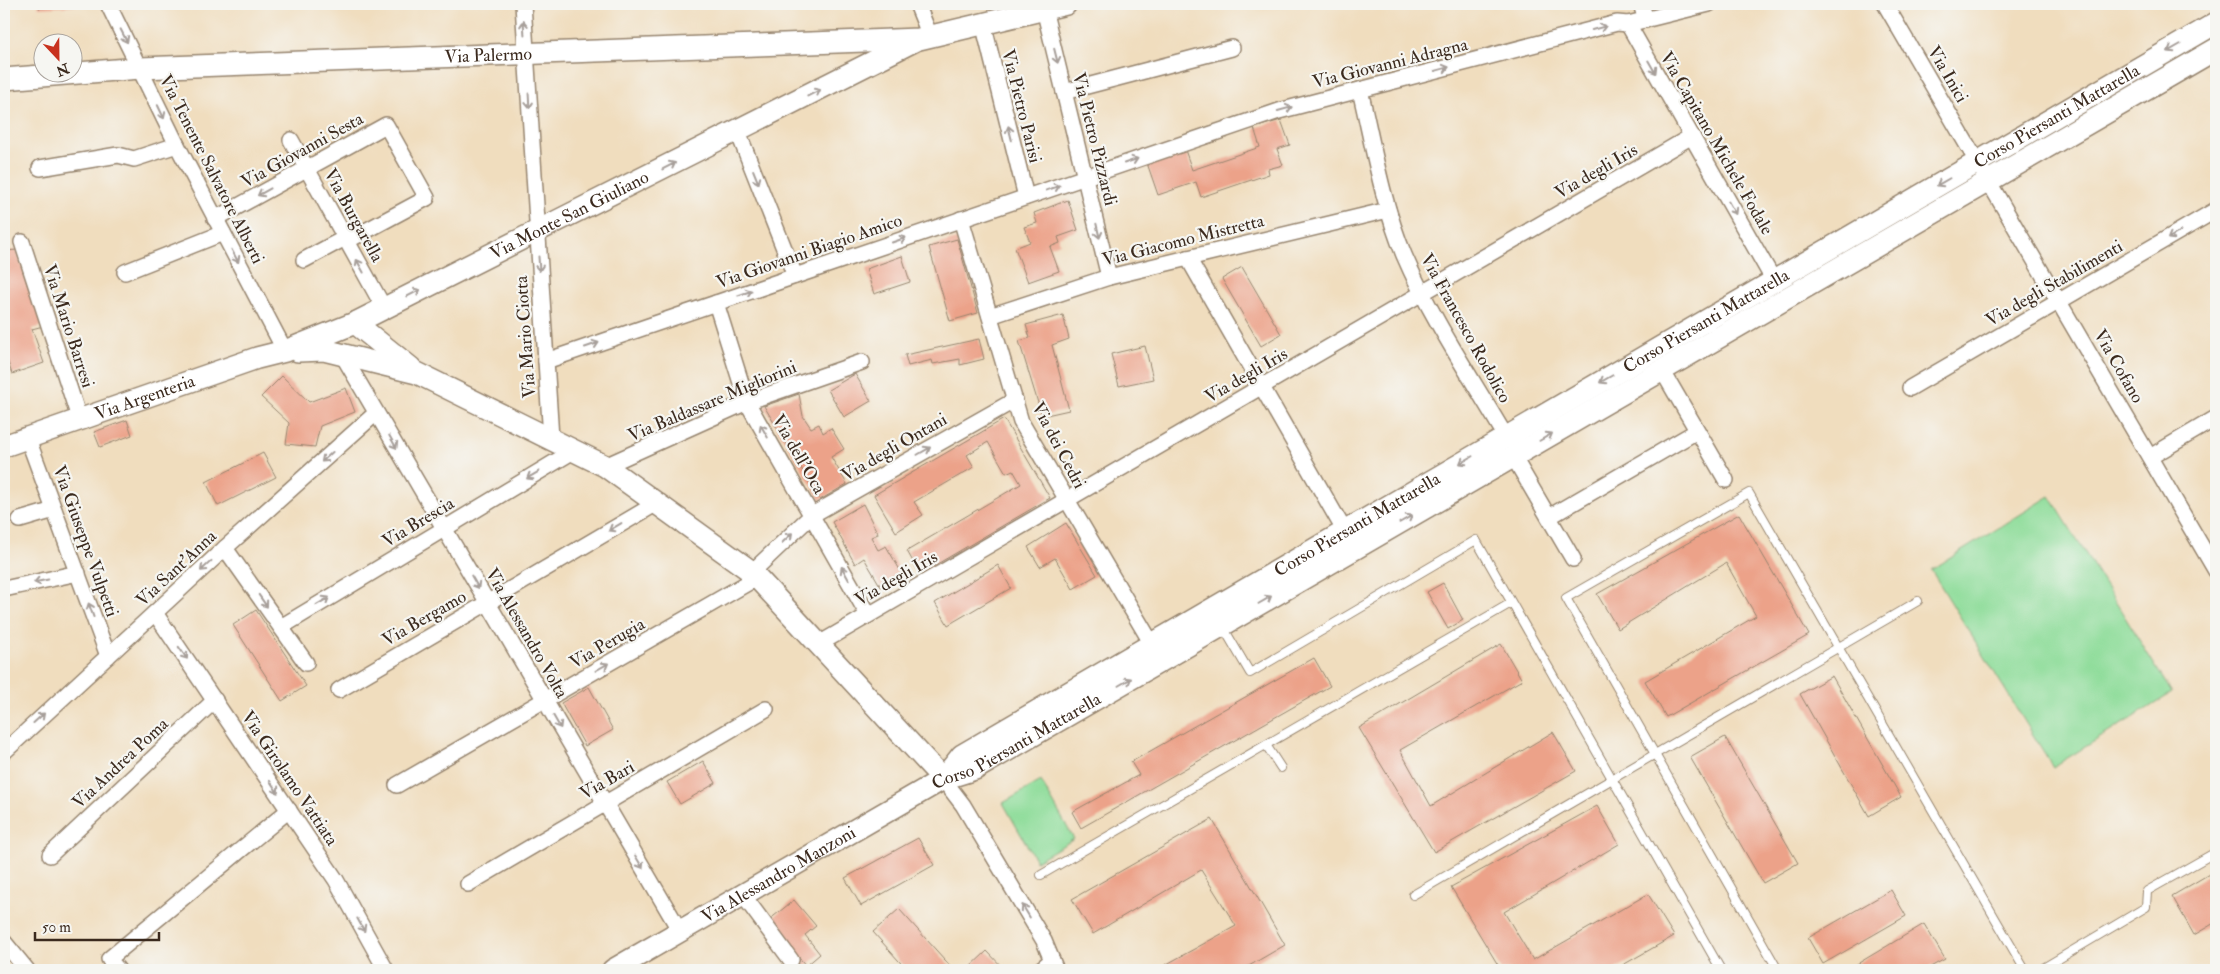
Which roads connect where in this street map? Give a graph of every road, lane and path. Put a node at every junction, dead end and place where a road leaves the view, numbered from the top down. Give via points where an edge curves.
1 (108, 4) edge
2 (523, 4) edge
3 (918, 4) edge
4 (1066, 4) edge
5 (1641, 4) edge
6 (1709, 4) edge
7 (1885, 4) edge
8 (1044, 9) junction
9 (1646, 20) junction
10 (983, 23) junction
11 (2216, 23) edge
12 (1628, 24) junction
13 (925, 37) junction
14 (837, 41) junction
15 (1232, 48) dead end
16 (2216, 49) edge
17 (526, 53) junction
18 (140, 68) junction
19 (852, 74) junction
20 (4, 79) edge
21 (1360, 90) junction
22 (1064, 92) junction
23 (738, 132) junction
24 (1692, 136) junction
25 (291, 140) dead end
26 (177, 145) junction
27 (1978, 162) junction
28 (40, 168) dead end
29 (307, 169) junction
30 (1085, 177) junction
31 (1989, 181) junction
32 (1026, 197) junction
33 (1388, 210) junction
34 (2216, 210) edge
35 (215, 219) junction
36 (961, 219) junction
37 (536, 232) junction
38 (222, 233) junction
39 (346, 240) junction
40 (22, 242) dead end
41 (1188, 258) junction
42 (304, 260) dead end
43 (125, 272) dead end
44 (794, 276) junction
45 (1109, 277) junction
46 (1774, 281) junction
47 (1422, 293) junction
48 (2059, 301) junction
49 (716, 303) junction
50 (384, 308) junction
51 (990, 316) junction
52 (355, 323) junction
53 (285, 351) junction
54 (342, 354) junction
55 (546, 361) junction
56 (862, 362) dead end
57 (1662, 370) junction
58 (417, 373) junction
59 (1262, 388) junction
60 (1910, 388) dead end
61 (1015, 400) junction
62 (747, 402) junction
63 (376, 413) junction
64 (2216, 418) edge
65 (80, 421) junction
66 (1697, 431) junction
67 (552, 438) junction
68 (28, 439) junction
69 (4, 446) edge
70 (1509, 447) junction
71 (575, 450) junction
72 (2150, 456) junction
73 (605, 466) junction
74 (1726, 480) dead end
75 (1066, 501) junction
76 (657, 503) junction
77 (54, 510) junction
78 (812, 514) junction
79 (1549, 517) junction
80 (20, 520) dead end
81 (444, 529) junction
82 (1344, 530) junction
83 (226, 548) junction
84 (1573, 558) dead end
85 (2216, 571) edge
86 (78, 573) junction
87 (755, 575) junction
88 (4, 589) edge
89 (1918, 601) dead end
90 (488, 603) junction
91 (1511, 604) junction
92 (155, 613) junction
93 (868, 615) junction
94 (1216, 617) junction
95 (281, 626) junction
96 (819, 644) junction
97 (1152, 644) junction
98 (1839, 647) junction
99 (108, 656) junction
100 (306, 663) dead end
101 (339, 690) dead end
102 (215, 700) junction
103 (545, 700) junction
104 (766, 709) dead end
105 (1266, 745) junction
106 (4, 752) edge
107 (1655, 754) junction
108 (1281, 768) dead end
109 (943, 779) junction
110 (1612, 779) junction
111 (397, 786) dead end
112 (604, 804) junction
113 (289, 810) junction
114 (2216, 852) edge
115 (50, 855) dead end
116 (1041, 875) dead end
117 (468, 884) dead end
118 (743, 895) junction
119 (1413, 895) dead end
120 (680, 931) junction
121 (4, 942) edge
122 (791, 960) dead end
123 (1056, 967) edge
124 (27, 970) edge
125 (118, 970) edge
126 (386, 970) edge
127 (614, 970) edge
128 (1040, 970) edge
129 (1721, 970) edge
130 (1778, 970) edge
131 (2025, 970) edge
132 (2040, 970) edge

1 -> 18 street, Via Tenente Salvatore Alberti
17 -> 2 street, Via Mario Ciotta
3 - 13 street
4 - 8 main road
5 - 9 street
6 - 9 street, Via Giovanni Adragna
7 - 27 street, Via Inici
8 - 10 main road
8 -> 22 street, Via Pietro Pizzardi
9 - 12 street, Via Giovanni Adragna
10 - 13 main road
32 -> 10 street, Via Pietro Parisi
11 -> 27 main road, Corso Piersanti Mattarella
21 -> 12 street, Via Giovanni Adragna via 1617,23
12 -> 24 street, Via Capitano Michele Fodale
13 - 14 main road, Via Palermo
13 - 19 main road, Via Monte San Giuliano
14 - 17 main road, Via Palermo
14 - 19 main road
15 - 22 street
16 - 31 main road, Corso Piersanti Mattarella
17 - 18 main road, Via Palermo
17 -> 37 street, Via Mario Ciotta
18 - 20 main road, Via Palermo
18 -> 26 street, Via Tenente Salvatore Alberti
23 -> 19 main road, Via Monte San Giuliano
30 -> 21 street, Via Giovanni Adragna via 1279,111
21 - 33 street, Via Francesco Rodolico
22 - 30 street, Via Pietro Pizzardi
37 -> 23 main road, Via Monte San Giuliano
23 -> 44 street
24 -> 46 street, Via Capitano Michele Fodale
24 - 47 street, Via degli Iris
25 - 29 street, Via Burgarella
26 - 28 street via 134,159 118,155
26 - 35 street, Via Tenente Salvatore Alberti
27 - 31 street, Via Inici
27 -> 46 main road, Corso Piersanti Mattarella
29 -> 35 street, Via Giovanni Sesta
29 - 39 street, Via Burgarella
29 - 39 street, Via Giovanni Sesta via 386,125 426,198
32 -> 30 street, Via Giovanni Biagio Amico
30 -> 45 street, Via Pietro Pizzardi
31 - 48 street, Via Cofano
31 - 57 main road, Corso Piersanti Mattarella
32 - 36 street, Via Giovanni Biagio Amico
33 - 41 street, Via Giacomo Mistretta
33 - 47 street, Via Francesco Rodolico
34 -> 48 street, Via degli Stabilimenti
35 - 38 street, Via Tenente Salvatore Alberti
44 -> 36 street, Via Giovanni Biagio Amico
36 - 51 street, Via dei Cedri
50 -> 37 main road, Via Monte San Giuliano
37 -> 55 street, Via Mario Ciotta
38 - 43 street
38 -> 53 street, Via Tenente Salvatore Alberti
39 - 42 street
50 -> 39 street, Via Burgarella
40 - 65 street, Via Mario Barresi
41 - 45 street, Via Giacomo Mistretta
41 - 59 street
49 -> 44 street, Via Giovanni Biagio Amico
45 - 51 street, Via Giacomo Mistretta
46 -> 70 main road, Corso Piersanti Mattarella
47 - 59 street, Via degli Iris
47 - 70 street, Via Francesco Rodolico
48 - 60 street, Via degli Stabilimenti
48 - 72 street, Via Cofano
55 -> 49 street, Via Giovanni Biagio Amico
49 - 62 street, Via dell'Oca
50 - 52 main road, Via Monte San Giuliano
51 - 61 street, Via dei Cedri
52 - 53 main road, Via Monte San Giuliano
52 - 58 main road
53 - 54 main road via 324,350
53 - 65 main road, Via Argenteria
54 - 58 main road
54 - 63 street, Via Alessandro Volta
55 - 67 street, Via Mario Ciotta
56 - 62 street, Via Baldassare Migliorini
57 - 66 street
70 -> 57 main road, Corso Piersanti Mattarella
58 - 67 main road
59 - 75 street, Via degli Iris
59 - 82 street
61 - 75 street, Via dei Cedri via 1021,422
78 -> 61 street, Via degli Ontani
62 - 73 street, Via Baldassare Migliorini
78 -> 62 street, Via dell'Oca
63 -> 81 street, Via Alessandro Volta
63 -> 83 street, Via Sant'Anna
64 - 72 street
65 - 68 main road, Via Argenteria
66 - 74 street
66 - 79 street
67 - 71 main road
68 - 69 main road, Via Argenteria
68 - 77 street, Via Giuseppe Vulpetti
70 - 79 street, Via Francesco Rodolico
70 -> 82 main road, Corso Piersanti Mattarella
94 -> 70 main road, Corso Piersanti Mattarella
71 - 73 main road
71 -> 81 street, Via Brescia
72 - 85 street, Via Cofano
73 - 76 main road
75 - 93 street, Via degli Iris
75 - 97 street, Via dei Cedri
76 - 87 main road
76 -> 90 street, Via Bergamo
77 - 80 street
77 - 86 street, Via Giuseppe Vulpetti
87 -> 78 street, Via degli Ontani
93 -> 78 street, Via dell'Oca
79 - 84 street, Via Francesco Rodolico
81 -> 90 street, Via Alessandro Volta
95 -> 81 street, Via Brescia
82 - 94 main road, Corso Piersanti Mattarella
83 -> 92 street, Via Sant'Anna
83 -> 95 street
86 -> 88 street
99 -> 86 street, Via Giuseppe Vulpetti
87 - 96 main road
103 -> 87 street, Via Perugia
89 - 98 lane
90 - 101 street, Via Bergamo
90 - 103 street, Via Alessandro Volta
91 - 94 lane via 1476,540 1250,673
91 - 105 lane
91 - 110 lane
92 - 99 street, Via Sant'Anna
92 -> 102 street, Via Girolamo Vattiata
93 - 96 street, Via degli Iris
94 - 97 main road, Corso Piersanti Mattarella
109 -> 94 main road, Corso Piersanti Mattarella via 975,769
95 - 100 street
96 - 109 main road
97 - 109 main road, Corso Piersanti Mattarella via 962,755
98 - 107 lane
98 - 107 lane via 1749,493 1566,598
98 - 131 lane
106 -> 99 street, Via Sant'Anna
102 -> 113 street, Via Girolamo Vattiata
102 - 115 street, Via Andrea Poma
103 - 111 street, Via Perugia
103 -> 112 street, Via Alessandro Volta
104 - 112 street, Via Bari
105 - 108 lane
105 - 116 lane
107 - 110 lane
107 - 130 lane
109 - 118 main road, Via Alessandro Manzoni
123 -> 109 street via 1044,941 963,805
110 - 119 lane
110 - 129 lane
112 - 117 street, Via Bari
112 -> 120 street, Via Alessandro Volta
113 - 125 street via 109,959
113 -> 126 street, Via Girolamo Vattiata via 336,880
114 - 132 lane via 2147,891 2146,907
118 - 120 main road, Via Alessandro Manzoni
118 - 122 street
120 - 127 main road, Via Alessandro Manzoni
121 - 124 street
123 - 128 street

